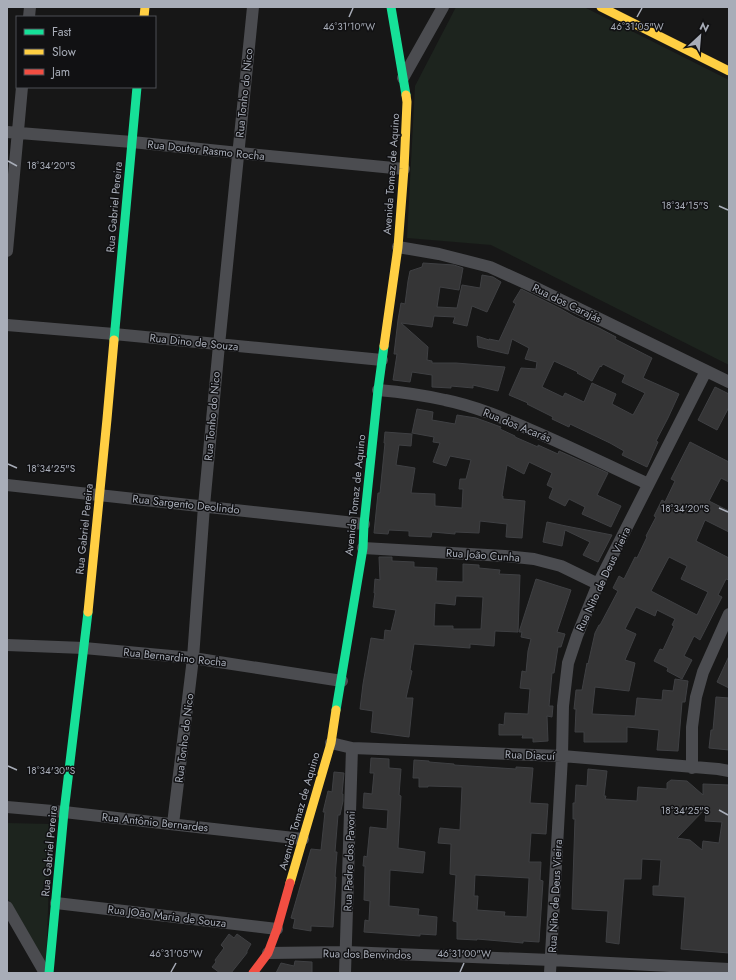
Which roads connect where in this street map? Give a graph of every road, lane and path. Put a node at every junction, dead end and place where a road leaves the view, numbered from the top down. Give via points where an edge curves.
1 (253, 7) edge
2 (391, 7) edge
3 (443, 7) edge
4 (601, 7) edge
5 (729, 71) edge
6 (403, 78) junction
7 (22, 88) edge
8 (137, 88) edge
9 (12, 133) edge
10 (132, 142) junction
11 (238, 153) junction
12 (404, 169) junction
13 (398, 246) junction
14 (7, 251) edge
15 (7, 325) edge
16 (114, 334) junction
17 (219, 345) junction
18 (382, 360) junction
19 (706, 370) junction
20 (729, 382) edge
21 (378, 390) junction
22 (648, 484) junction
23 (7, 485) edge
24 (99, 495) junction
25 (204, 506) junction
26 (364, 524) junction
27 (363, 548) junction
28 (598, 584) junction
29 (729, 614) edge
30 (7, 645) edge
31 (84, 648) junction
32 (193, 658) junction
33 (342, 681) junction
34 (331, 743) junction
35 (352, 748) junction
36 (562, 756) junction
37 (692, 768) junction
38 (729, 771) edge
39 (7, 807) edge
40 (64, 812) junction
41 (173, 824) junction
42 (303, 839) junction
43 (56, 903) junction
44 (7, 907) edge
45 (277, 929) junction
46 (346, 952) junction
47 (268, 953) junction
48 (551, 960) junction
49 (729, 969) edge
50 (45, 973) edge
51 (49, 973) edge
52 (253, 973) edge
53 (345, 973) edge
54 (550, 973) edge

1 - 11 street, Rua Tonho do Nico
2 - 6 street, Avenida Tomaz de Aquino
3 - 6 street
4 - 5 street
6 - 12 street, Avenida Tomaz de Aquino via 407,102
7 - 9 street
8 - 10 street, Rua Gabriel Pereira
9 - 10 street, Rua Doutor Rasmo Rocha
9 - 14 street
10 - 11 street, Rua Doutor Rasmo Rocha
10 - 16 street, Rua Gabriel Pereira
11 - 12 street, Rua Doutor Rasmo Rocha
11 - 17 street, Rua Tonho do Nico
12 - 13 street, Avenida Tomaz de Aquino
13 - 18 street, Avenida Tomaz de Aquino
13 - 19 street, Rua dos Carajás via 490,267
15 - 16 street, Rua Dino de Souza
16 - 17 street, Rua Dino de Souza
16 - 24 street, Rua Gabriel Pereira
17 - 18 street, Rua Dino de Souza
17 - 25 street, Rua Tonho do Nico
18 - 21 street, Avenida Tomaz de Aquino
19 - 20 street, Rua dos Carajás
19 - 22 street, Rua Nito de Deus Vieira
21 - 22 street, Rua dos Acarás via 445,400 500,416
21 - 26 street, Avenida Tomaz de Aquino
22 - 28 street, Rua Nito de Deus Vieira
23 - 24 street, Rua Sargento Deolindo
24 - 25 street, Rua Sargento Deolindo
24 - 31 street, Rua Gabriel Pereira
25 - 26 street, Rua Sargento Deolindo
25 - 32 street, Rua Tonho do Nico
26 - 27 street, Avenida Tomaz de Aquino
27 - 28 street, Rua João Cunha via 534,559 561,566
27 - 33 street, Avenida Tomaz de Aquino
28 - 36 street, Rua Nito de Deus Vieira via 576,636 568,663 563,706
29 - 37 street via 702,672 692,727
30 - 31 street, Rua Bernardino Rocha
31 - 32 street, Rua Bernardino Rocha
31 - 40 street, Rua Gabriel Pereira
32 - 33 street, Rua Bernardino Rocha
32 - 41 street, Rua Tonho do Nico
33 - 34 street, Avenida Tomaz de Aquino
34 - 35 street, Rua Diacuí
34 - 42 street, Avenida Tomaz de Aquino
35 - 36 street, Rua Diacuí
35 - 46 street, Rua Padre dos Pavoni
36 - 37 street, Rua Diacuí
36 - 48 street, Rua Nito de Deus Vieira
37 - 38 street, Rua Diacuí
39 - 40 street, Rua Antônio Bernardes
40 - 41 street, Rua Antônio Bernardes
40 - 43 street, Rua Gabriel Pereira
41 - 42 street, Rua Antônio Bernardes
42 - 45 street, Avenida Tomaz de Aquino
43 - 45 street, Rua JOão Maria de Souza
43 - 51 street, Rua Gabriel Pereira
44 - 50 street
45 - 47 street, Avenida Tomaz de Aquino
46 - 47 street, Rua dos Benvindos
46 - 48 street, Rua dos Benvindos
46 - 53 street, Rua Padre dos Pavoni
47 - 52 street, Avenida Tomaz de Aquino
48 - 49 street, Rua dos Benvindos
48 - 54 street, Rua Nito de Deus Vieira

